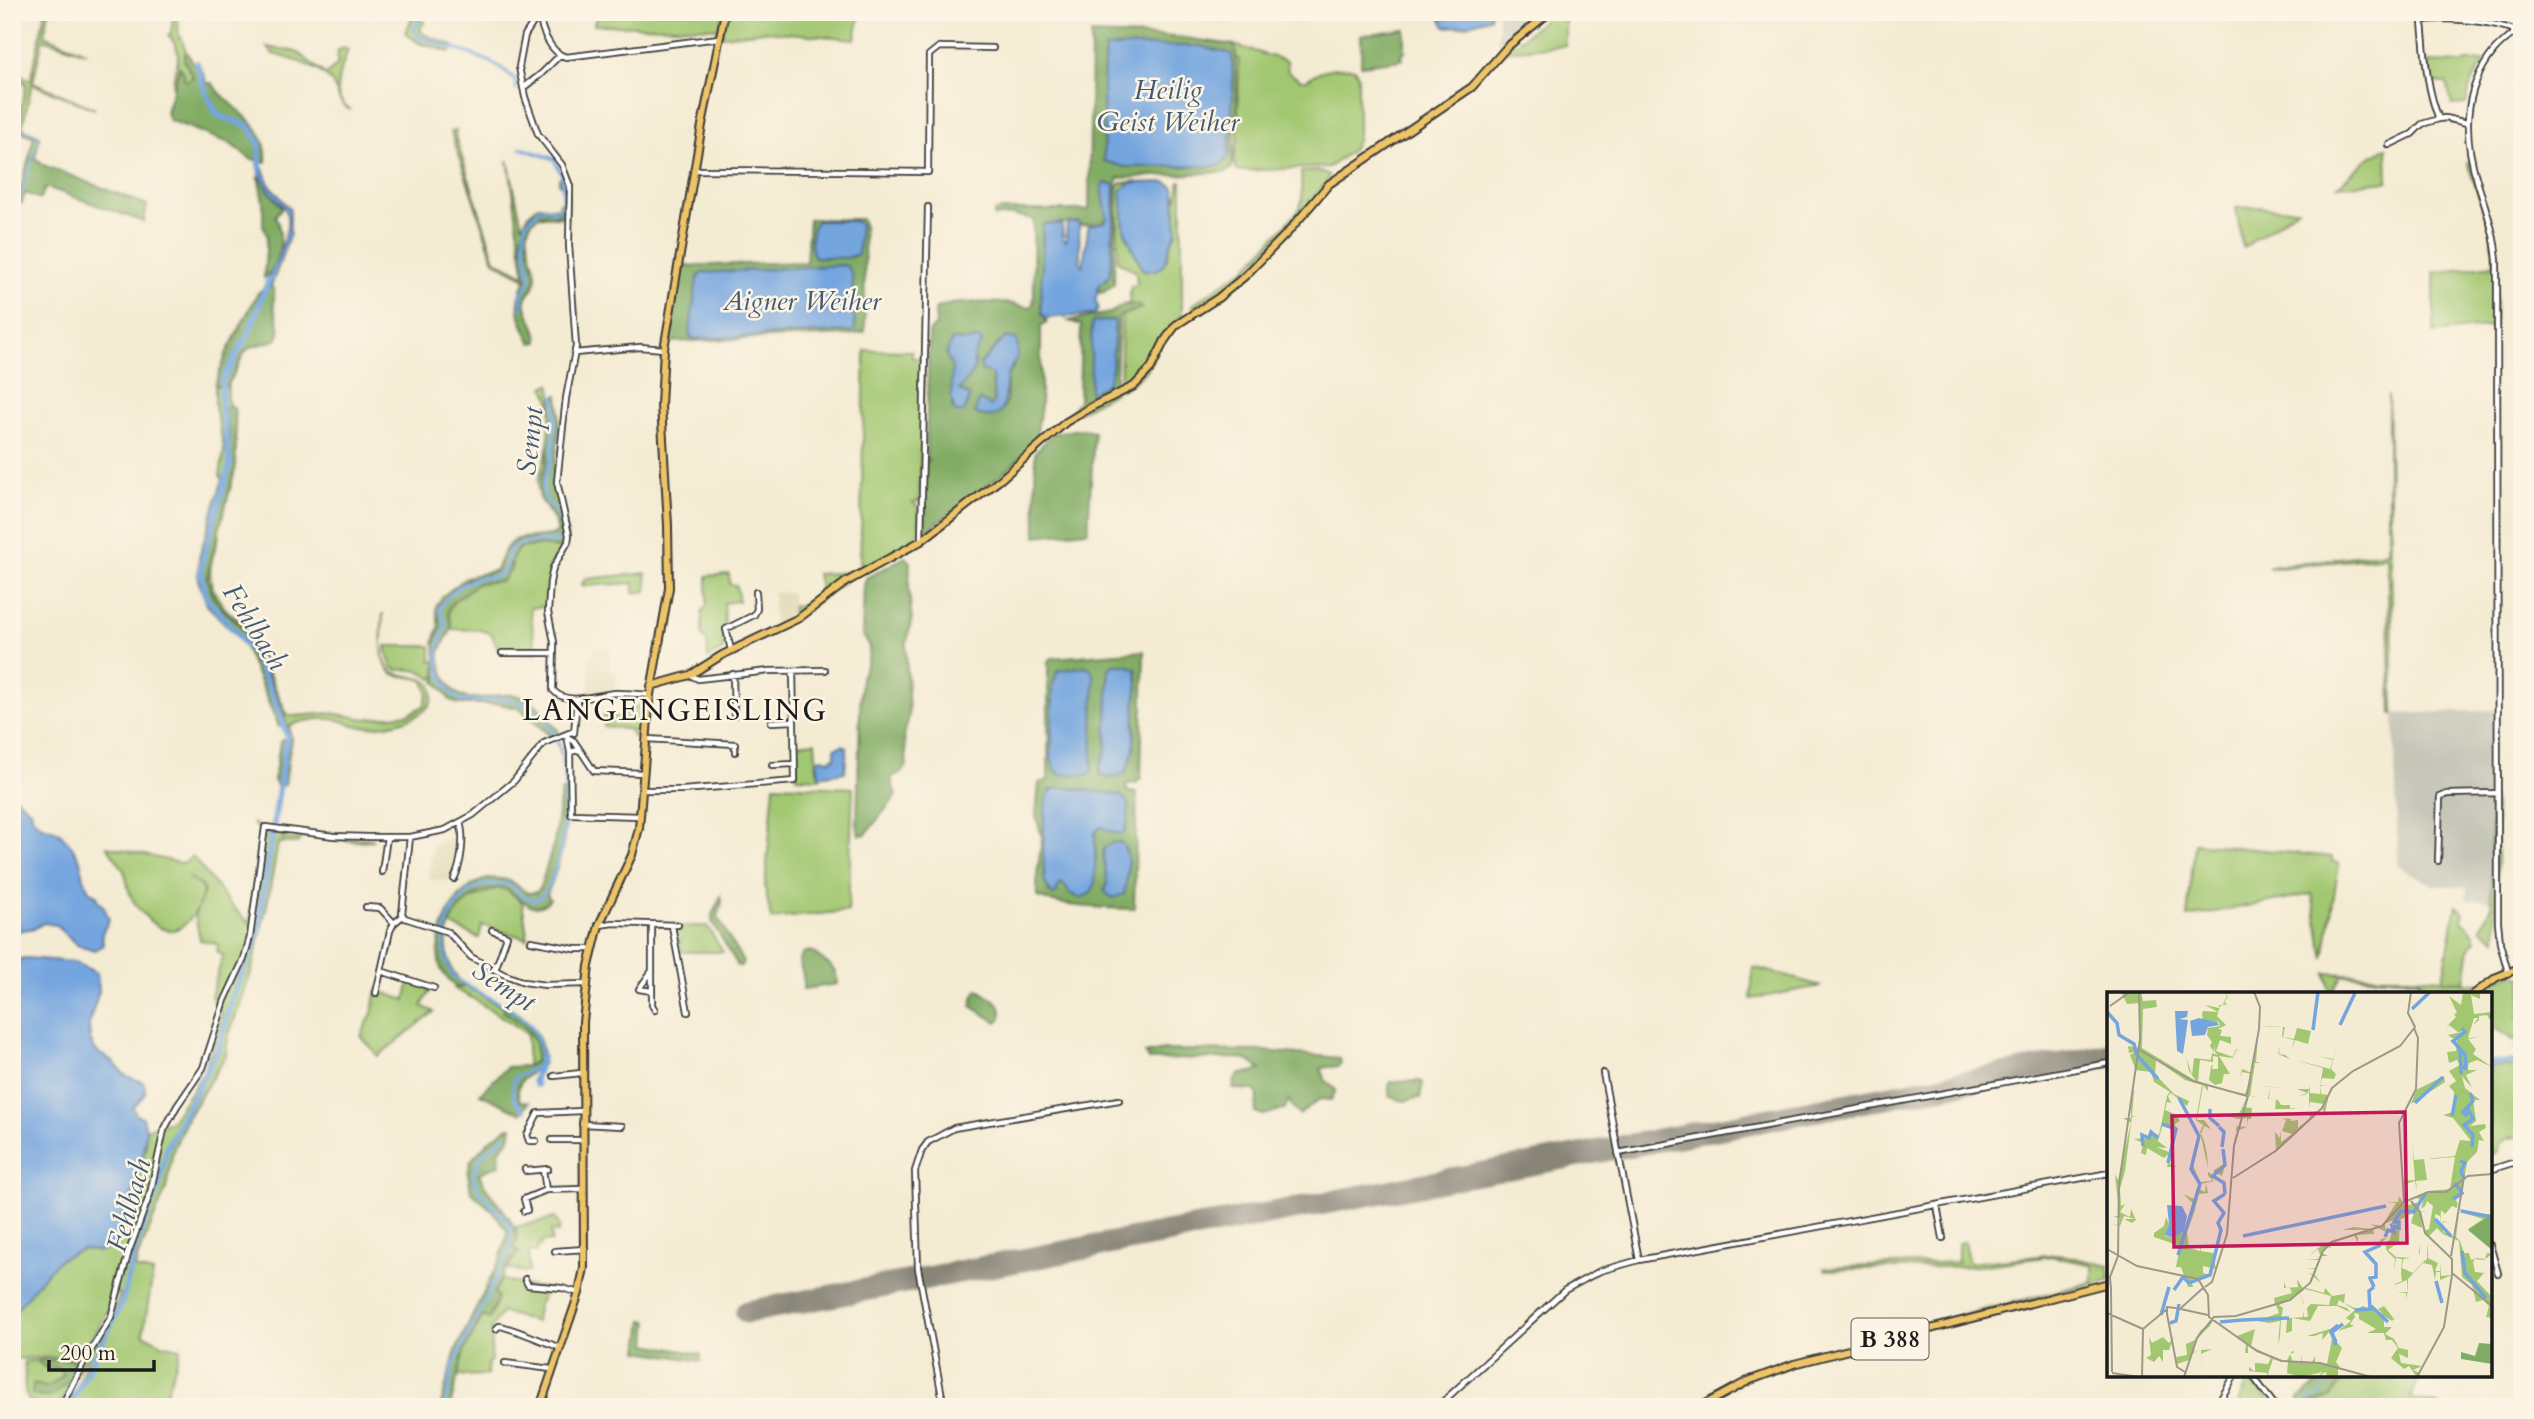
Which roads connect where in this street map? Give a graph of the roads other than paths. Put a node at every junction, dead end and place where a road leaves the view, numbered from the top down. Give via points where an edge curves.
1 (724, 12) edge
2 (1550, 12) edge
3 (2421, 12) edge
4 (539, 13) edge
5 (2422, 20) junction
6 (2522, 26) edge
7 (2516, 31) junction
8 (719, 38) junction
9 (993, 48) dead end
10 (560, 55) junction
11 (523, 88) junction
12 (2439, 119) junction
13 (2467, 123) junction
14 (2389, 145) dead end
15 (694, 170) junction
16 (928, 207) dead end
17 (664, 349) junction
18 (575, 353) junction
19 (921, 541) junction
20 (756, 593) dead end
21 (731, 651) junction
22 (502, 653) dead end
23 (554, 653) junction
24 (825, 670) dead end
25 (793, 671) junction
26 (733, 674) junction
27 (690, 675) junction
28 (651, 686) junction
29 (650, 695) junction
30 (577, 699) junction
31 (734, 715) dead end
32 (794, 721) junction
33 (771, 722) dead end
34 (574, 731) junction
35 (567, 736) junction
36 (646, 739) junction
37 (574, 741) junction
38 (579, 750) junction
39 (570, 752) junction
40 (735, 752) dead end
41 (794, 764) junction
42 (772, 765) dead end
43 (643, 773) junction
44 (642, 790) junction
45 (2497, 793) junction
46 (641, 816) junction
47 (460, 823) junction
48 (387, 837) junction
49 (410, 837) junction
50 (2438, 861) dead end
51 (382, 872) dead end
52 (454, 879) dead end
53 (366, 907) dead end
54 (403, 916) junction
55 (600, 922) junction
56 (394, 923) junction
57 (652, 926) junction
58 (492, 930) dead end
59 (531, 941) dead end
60 (592, 949) junction
61 (2522, 967) edge
62 (495, 970) junction
63 (381, 971) junction
64 (651, 971) junction
65 (2508, 972) junction
66 (587, 984) junction
67 (434, 988) dead end
68 (651, 991) junction
69 (2476, 992) edge
70 (376, 993) dead end
71 (655, 1010) dead end
72 (688, 1012) dead end
73 (2107, 1063) edge
74 (581, 1073) junction
75 (1603, 1073) dead end
76 (554, 1076) dead end
77 (1119, 1100) dead end
78 (582, 1111) junction
79 (582, 1124) junction
80 (622, 1126) dead end
81 (552, 1140) dead end
82 (583, 1140) junction
83 (536, 1141) dead end
84 (1618, 1153) junction
85 (2522, 1164) edge
86 (525, 1169) dead end
87 (2492, 1169) edge
88 (2107, 1174) edge
89 (583, 1189) junction
90 (546, 1190) junction
91 (1937, 1206) junction
92 (524, 1211) dead end
93 (1943, 1238) dead end
94 (585, 1249) junction
95 (555, 1251) dead end
96 (2492, 1252) edge
97 (1639, 1260) junction
98 (2498, 1273) dead end
99 (525, 1279) dead end
100 (2107, 1284) edge
101 (579, 1293) junction
102 (496, 1329) dead end
103 (558, 1348) junction
104 (505, 1363) dead end
105 (551, 1369) junction
106 (2234, 1377) edge
107 (2253, 1377) edge
108 (61, 1407) edge
109 (540, 1407) edge
110 (944, 1407) edge
111 (1437, 1407) edge
112 (1700, 1407) edge
113 (2216, 1407) edge
114 (2276, 1407) edge

1 - 8 main road
2 - 19 main road via 1507,47 1462,95 1329,184 1245,276 1176,325 1139,382 1066,422
3 - 5 street
4 - 10 street via 544,32
4 - 11 street via 522,43 519,67
5 - 7 street via 2454,20
5 - 12 street via 2429,91
6 - 7 street
7 - 13 street via 2478,76
8 - 10 street
8 - 15 main road
9 - 15 street via 939,47 929,55 928,172
10 - 11 street
11 - 18 street via 538,134 569,179
12 - 13 street
12 - 14 street
13 - 45 street via 2474,173 2493,226 2497,253
15 - 17 main road
16 - 19 street
17 - 18 street
17 - 28 main road via 661,405 668,598
18 - 23 street via 557,482 569,529 568,542 552,572 548,612
19 - 21 main road via 846,582 799,618
20 - 21 street via 754,615 726,629
21 - 27 main road
22 - 23 street
23 - 30 street via 554,692
24 - 25 street
25 - 26 street
25 - 32 street
26 - 27 street via 698,679
26 - 31 street
27 - 28 main road
28 - 29 main road
29 - 30 street via 613,693
29 - 36 main road
30 - 34 street
32 - 33 street
32 - 41 street
34 - 35 street
34 - 37 street
35 - 37 street
35 - 39 street
35 - 47 street via 540,747 514,781
36 - 40 street via 735,744
36 - 43 main road
37 - 38 street
38 - 39 street
38 - 43 street via 594,771
39 - 46 street via 571,814
41 - 42 street
41 - 44 street via 795,781
43 - 44 main road
44 - 46 main road
45 - 50 street via 2447,793 2440,797
45 - 65 street via 2499,930
46 - 55 main road via 632,855
47 - 49 street
47 - 52 street
48 - 49 street
48 - 51 street
48 - 108 street via 266,827 244,959 203,1068 164,1130 150,1194 111,1317
49 - 54 street
53 - 56 street via 380,908
54 - 56 street
54 - 62 street via 445,931 471,957
55 - 57 street
55 - 60 main road
56 - 63 street
57 - 64 street
57 - 72 street via 675,925
58 - 62 street via 507,936
59 - 60 street
60 - 66 main road
61 - 65 main road
62 - 66 street via 535,984
63 - 67 street
63 - 70 street
64 - 68 street
64 - 68 street via 639,989
65 - 69 main road
66 - 74 main road
68 - 71 street
73 - 84 street
74 - 76 street
74 - 78 main road
75 - 84 street
77 - 110 street via 954,1128 922,1150 915,1171 918,1268
78 - 79 main road
78 - 83 street via 538,1113 527,1136
79 - 80 street
79 - 82 main road
81 - 82 street
82 - 89 main road
84 - 97 street
85 - 87 street
86 - 90 street via 546,1169
88 - 91 street
89 - 90 street
89 - 94 main road
90 - 92 street via 524,1199
91 - 93 street
91 - 97 street
94 - 95 street
94 - 101 main road
96 - 98 street
97 - 111 street via 1600,1271 1565,1290
99 - 101 street via 528,1284
100 - 112 main road, B 388 via 1794,1364 1748,1381
101 - 103 main road
102 - 103 street via 505,1326
103 - 105 main road
104 - 105 street
105 - 109 main road
106 - 113 street
107 - 114 street

